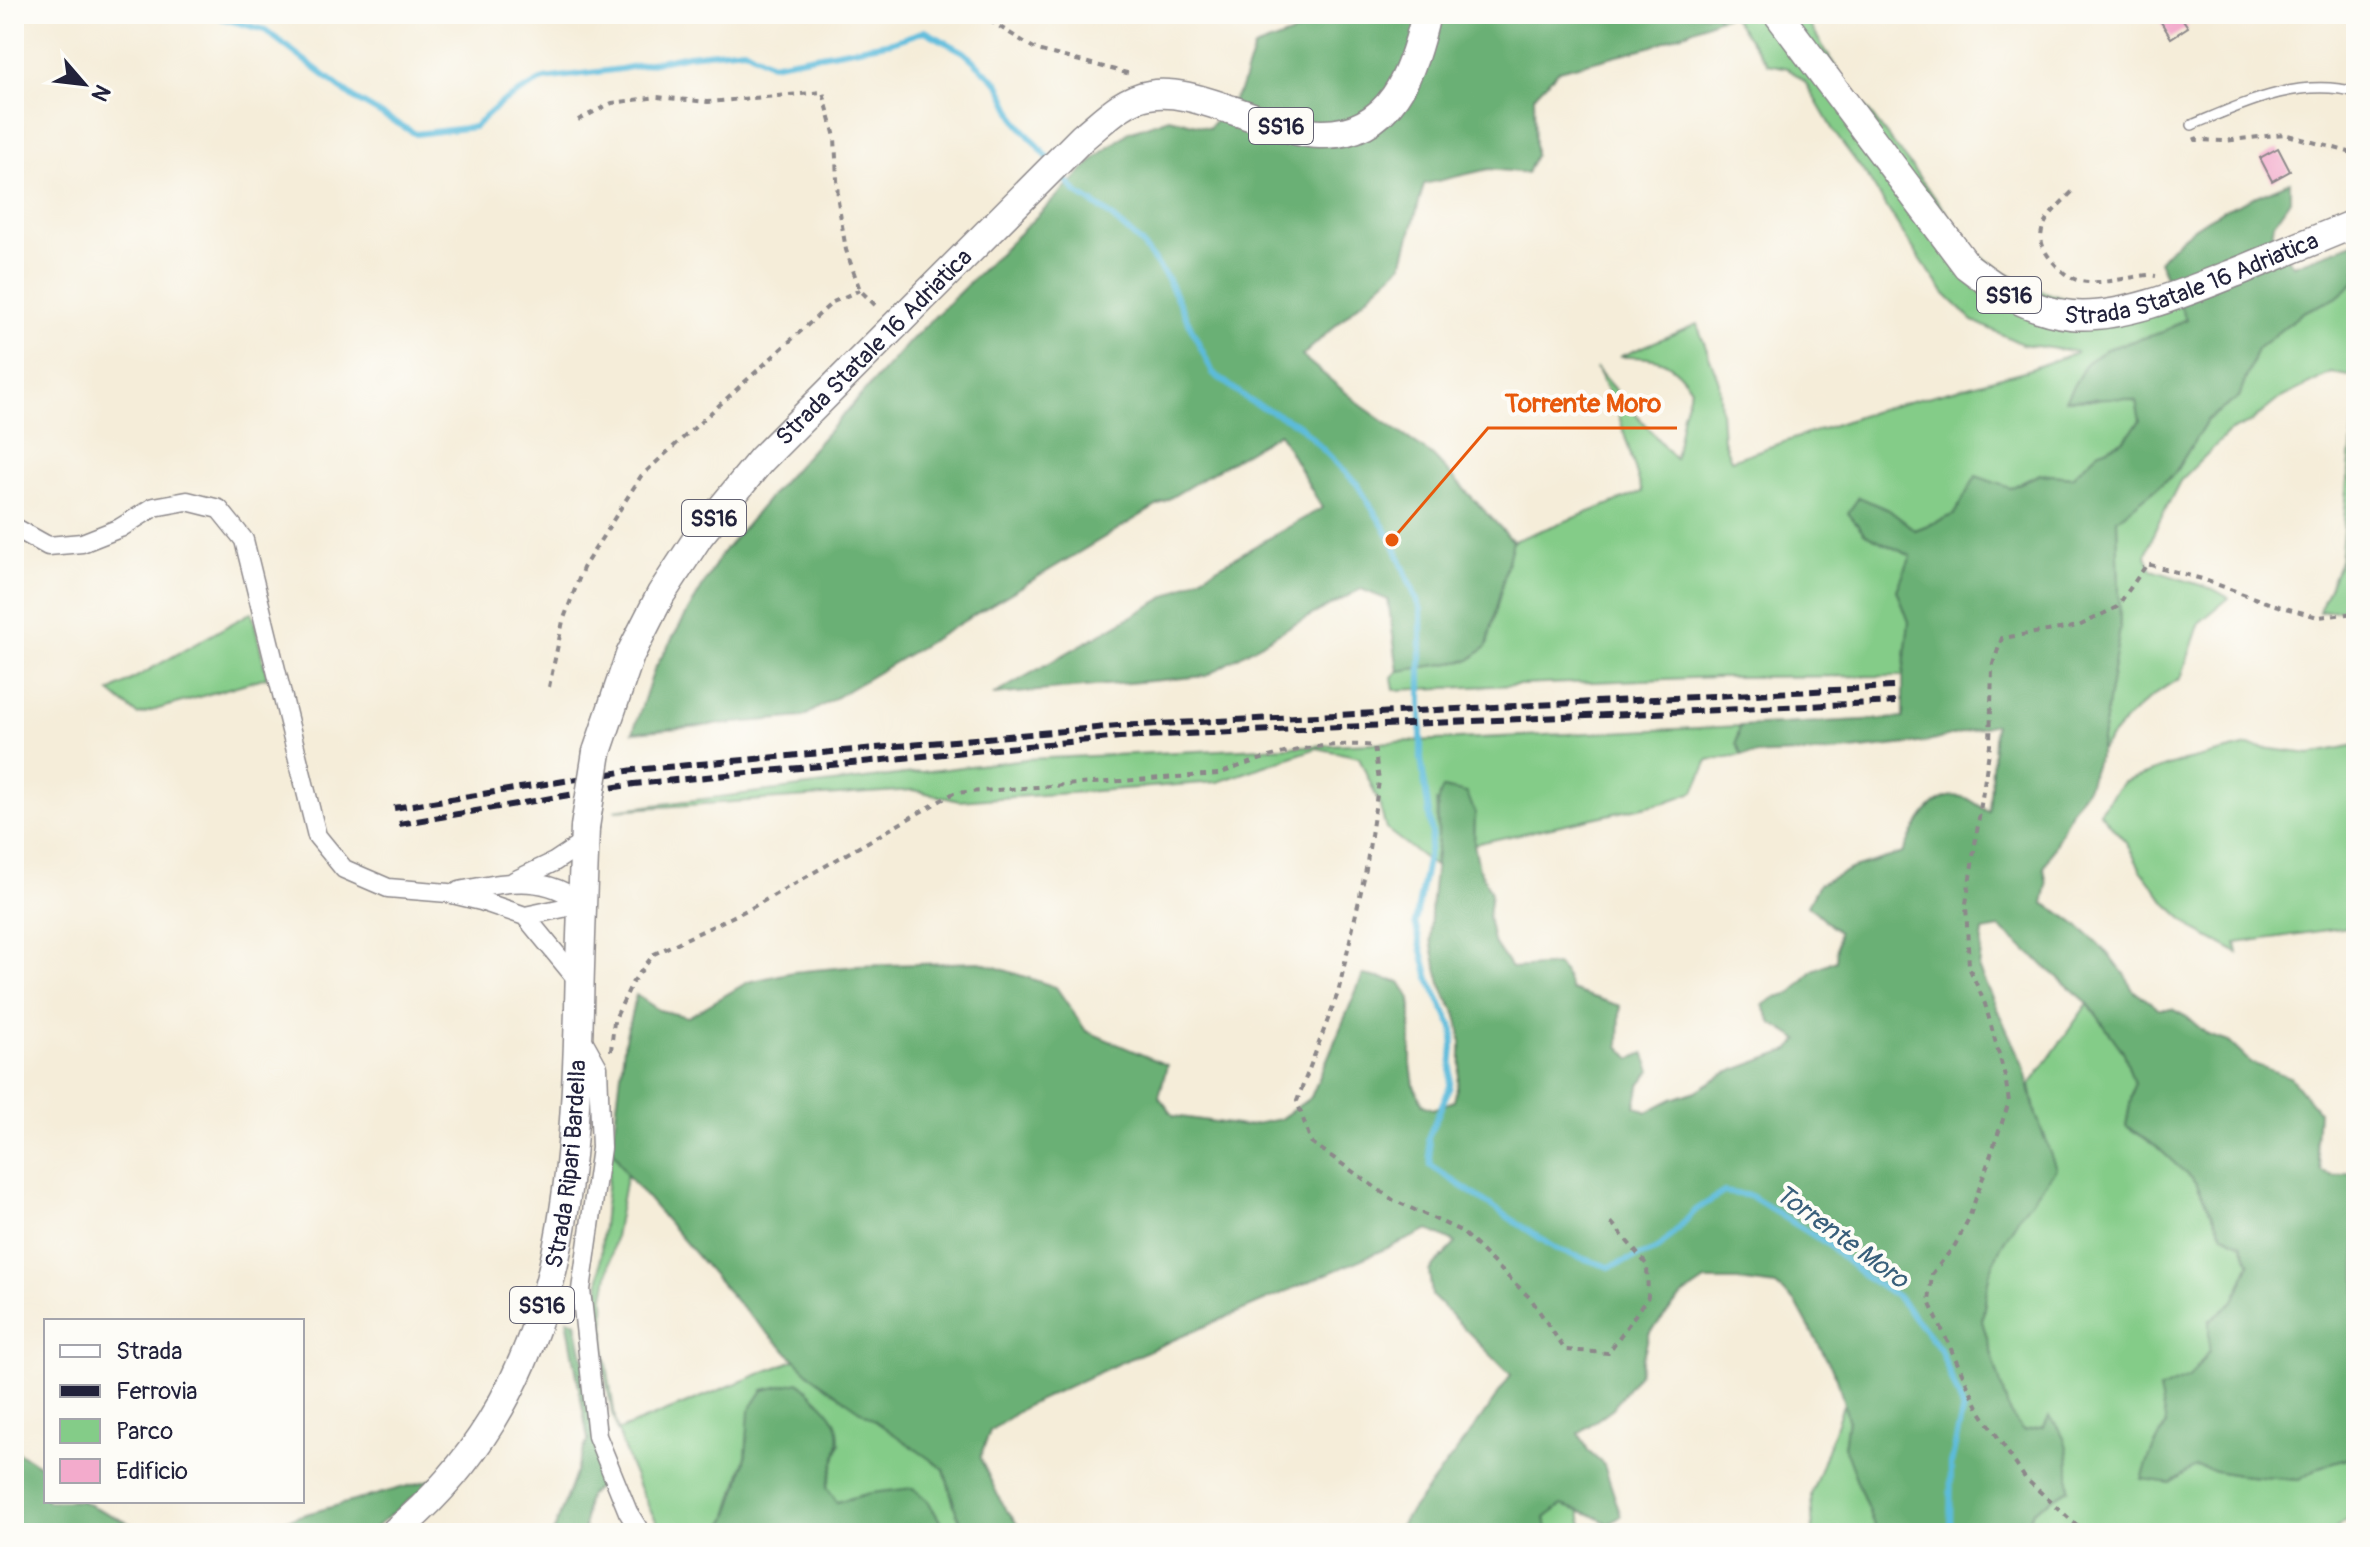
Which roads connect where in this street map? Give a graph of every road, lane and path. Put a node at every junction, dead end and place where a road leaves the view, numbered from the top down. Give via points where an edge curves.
1 (979, 14) edge
2 (1426, 14) edge
3 (1778, 14) edge
4 (1144, 77) dead end
5 (2356, 92) edge
6 (578, 120) dead end
7 (2192, 125) joint
8 (2356, 154) edge
9 (2072, 192) dead end
10 (2356, 223) edge
11 (860, 290) junction
12 (2172, 297) junction
13 (894, 324) junction
14 (14, 527) edge
15 (2356, 613) edge
16 (549, 687) dead end
17 (585, 834) junction
18 (513, 882) junction
19 (448, 893) junction
20 (582, 904) junction
21 (525, 916) junction
22 (580, 983) junction
23 (578, 1033) junction
24 (610, 1063) dead end
25 (571, 1171) junction
26 (595, 1206) junction
27 (1611, 1222) dead end
28 (394, 1533) edge
29 (641, 1533) edge
30 (2088, 1533) edge

1 - 4 path via 1037,50
2 - 13 main road, Strada Statale 16 Adriatica / SS16 via 1405,83 1384,109 1348,130 1318,134 1161,94 1124,105 1083,137
3 - 12 main road, Strada Statale 16 Adriatica / SS16 via 1967,266 1999,290 2030,305 2072,315 2121,311
5 - 7 lane via 2333,86 2294,89 2258,97
6 - 11 path via 612,103 657,97 708,102 823,92 835,137 846,250
7 - 8 path via 2196,140 2284,134
9 - 12 path via 2040,234 2057,267 2080,281 2159,277
10 - 12 main road, Strada Statale 16 Adriatica / SS16
11 - 13 path
11 - 16 path via 833,302 641,476 583,568 563,621
13 - 17 main road, Strada Statale 16 Adriatica / SS16, bridge via 761,460 699,536 661,594 630,655 597,752
14 - 19 street via 48,546 82,543 154,507 187,501 219,509 244,540 317,836 344,869 388,888
15 - 30 path via 2318,617 2147,564 2117,607 2079,626 2002,638 1992,667 1990,745 1966,904 1969,967 1985,1004 2009,1102 1969,1218 1932,1274 1929,1302 1979,1409 2025,1478
17 - 18 street via 554,862
17 - 20 main road, Strada Statale 16 Adriatica / SS16
18 - 19 street
18 - 20 street via 565,890
19 - 21 street
20 - 21 street
20 - 22 main road, Strada Statale 16 Adriatica / SS16
21 - 22 street
22 - 23 main road, Strada Ripari Bardella / SS16
23 - 25 main road, Strada Ripari Bardella / SS16
23 - 26 street via 598,1067 601,1148
24 - 27 path via 614,1021 632,983 654,954 753,907 954,793 1219,774 1282,754 1349,743 1374,746 1379,781 1363,885 1338,993 1297,1101 1311,1142 1393,1200 1461,1231 1531,1299 1565,1350 1608,1353 1648,1297 1647,1265
25 - 26 street via 586,1182
25 - 28 main road, Strada Ripari Bardella / SS16 via 556,1259 521,1368 466,1461
26 - 29 street via 581,1290 597,1436

